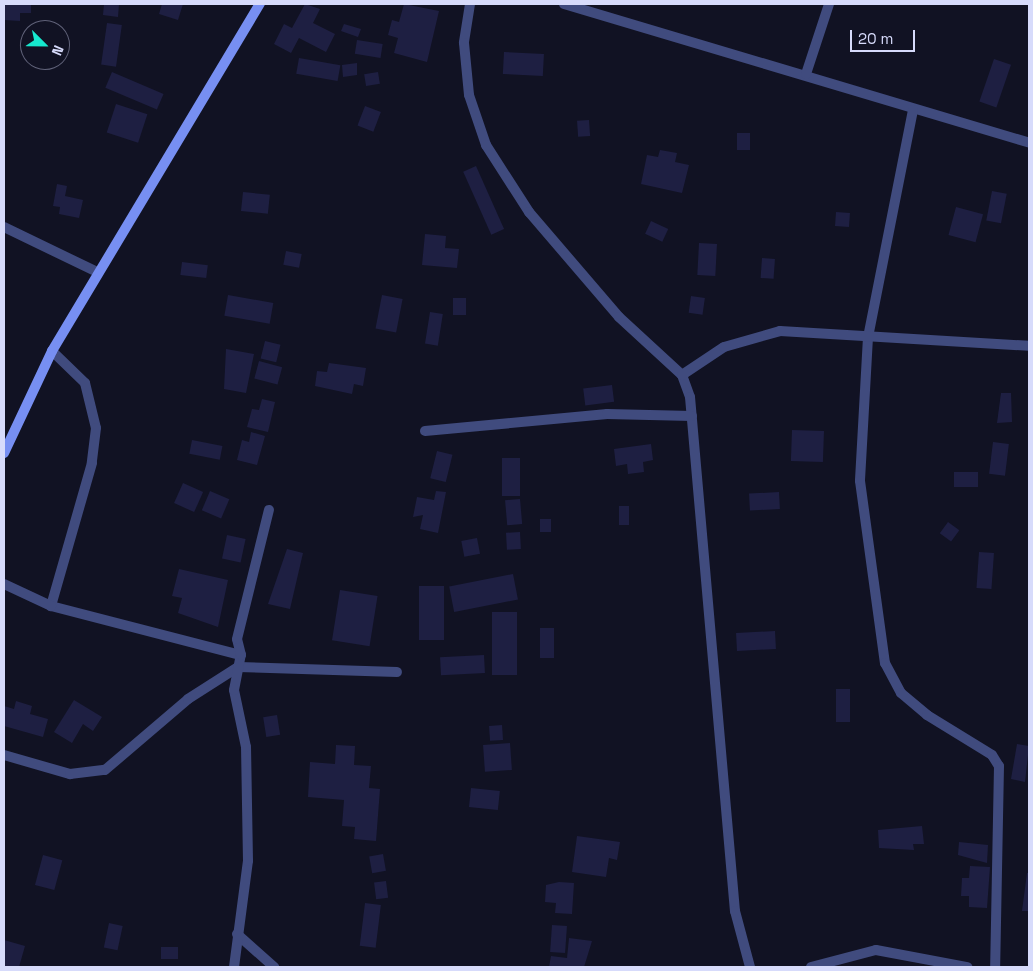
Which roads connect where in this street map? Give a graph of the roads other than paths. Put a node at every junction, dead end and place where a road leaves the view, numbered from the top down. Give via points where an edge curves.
1 (260, 4) edge
2 (470, 4) edge
3 (564, 4) edge
4 (829, 4) edge
5 (806, 74) junction
6 (913, 110) junction
7 (1029, 143) edge
8 (4, 227) edge
9 (97, 272) junction
10 (868, 337) junction
11 (1029, 346) edge
12 (52, 351) junction
13 (682, 375) junction
14 (692, 416) junction
15 (425, 431) dead end
16 (4, 453) edge
17 (269, 510) dead end
18 (4, 584) edge
19 (51, 606) junction
20 (241, 655) junction
21 (238, 668) junction
22 (397, 672) dead end
23 (4, 755) edge
24 (237, 934) junction
25 (234, 967) edge
26 (274, 967) edge
27 (750, 967) edge
28 (811, 967) edge
29 (966, 967) edge
30 (996, 967) edge

1 - 9 street
2 - 13 street via 464,43 469,95 486,145 529,212 598,295
3 - 5 street
4 - 5 street
5 - 6 street
6 - 7 street
6 - 10 street
8 - 9 street
9 - 12 street
10 - 11 street
10 - 13 street via 780,331 724,347
10 - 30 street via 860,481 885,663 901,693 992,755 999,766
12 - 16 street
12 - 19 street via 85,384 96,428 92,463
13 - 14 street
14 - 15 street via 607,414
14 - 27 street via 735,911
17 - 20 street via 238,624
18 - 19 street
19 - 20 street
20 - 21 street
21 - 22 street
21 - 23 street via 188,699 105,770 70,774
21 - 24 street via 234,690 246,747 248,861
24 - 25 street
24 - 26 street
28 - 29 street via 876,950

